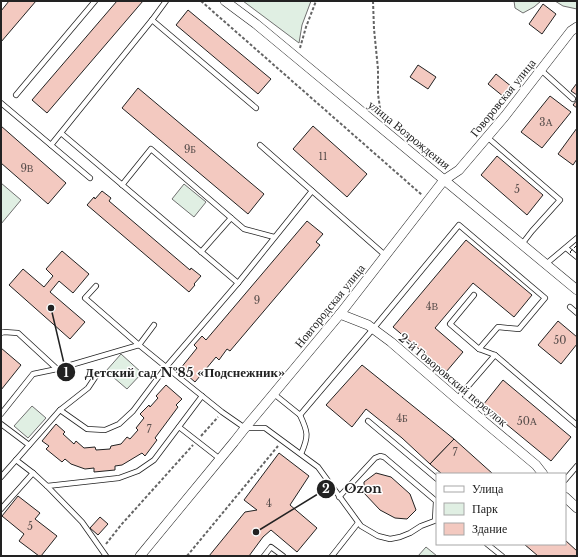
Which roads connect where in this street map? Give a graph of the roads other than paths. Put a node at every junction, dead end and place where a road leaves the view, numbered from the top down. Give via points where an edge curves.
1 (95, 1) edge
2 (166, 1) edge
3 (225, 1) edge
4 (152, 20) junction
5 (577, 27) edge
6 (541, 70) junction
7 (16, 95) dead end
8 (573, 98) dead end
9 (1, 103) edge
10 (256, 108) dead end
11 (61, 133) junction
12 (487, 137) junction
13 (51, 145) junction
14 (260, 145) dead end
15 (90, 178) dead end
16 (444, 180) junction
17 (122, 184) junction
18 (312, 191) junction
19 (232, 218) junction
20 (274, 237) junction
21 (577, 238) edge
22 (522, 244) junction
23 (566, 248) junction
24 (201, 252) junction
25 (386, 256) junction
26 (577, 257) edge
27 (546, 264) junction
28 (238, 282) junction
29 (96, 286) dead end
30 (577, 290) edge
31 (474, 295) dead end
32 (570, 307) dead end
33 (577, 313) edge
34 (340, 314) junction
35 (154, 325) dead end
36 (373, 329) junction
37 (1, 333) edge
38 (139, 345) junction
39 (479, 349) junction
40 (495, 355) junction
41 (166, 367) junction
42 (57, 369) junction
43 (96, 376) dead end
44 (273, 393) junction
45 (202, 396) junction
46 (457, 399) junction
47 (60, 410) junction
48 (1, 414) edge
49 (300, 415) junction
50 (368, 421) dead end
51 (1, 424) edge
52 (577, 425) edge
53 (179, 426) junction
54 (244, 428) junction
55 (29, 446) junction
56 (301, 454) junction
57 (220, 459) junction
58 (16, 460) junction
59 (577, 466) edge
60 (33, 473) junction
61 (542, 473) edge
62 (1, 477) edge
63 (436, 478) edge
64 (566, 479) edge
65 (47, 486) junction
66 (339, 497) junction
67 (566, 498) edge
68 (436, 500) edge
69 (2, 507) edge
70 (577, 508) edge
71 (436, 520) edge
72 (358, 523) junction
73 (488, 545) edge
74 (106, 556) edge
75 (140, 556) edge
76 (264, 556) edge
77 (283, 556) edge
78 (332, 556) edge
79 (502, 556) edge

1 - 7 lane
2 - 4 lane
3 - 16 street, улица Возрождения
4 - 10 lane
4 - 11 lane
5 - 6 street, Говоровская улица via 571,31
6 - 8 lane
6 - 12 street, Говоровская улица
9 - 13 lane
11 - 13 lane
11 - 17 lane
12 - 16 street, Говоровская улица via 459,170
12 - 22 lane via 560,200
13 - 15 lane
14 - 18 lane
16 - 22 street, улица Возрождения
16 - 25 street, Новгородская улица
17 - 19 lane via 151,149
17 - 24 lane
18 - 20 lane
18 - 25 lane
19 - 20 lane via 244,229
19 - 24 lane
20 - 28 lane
21 - 23 lane
22 - 27 street, улица Возрождения
23 - 26 lane
23 - 27 lane
24 - 28 lane
25 - 34 street, Новгородская улица
27 - 30 street, улица Возрождения
28 - 41 lane
29 - 38 lane via 85,298
31 - 39 lane via 450,324
32 - 33 lane
34 - 36 street, 2-й Говоровский переулок
34 - 44 street, Новгородская улица
35 - 38 lane
36 - 39 lane via 459,225 545,298 519,329 498,327
36 - 46 street, 2-й Говоровский переулок
36 - 49 lane
37 - 42 lane via 18,333
38 - 41 lane
38 - 42 lane
39 - 40 lane
40 - 46 lane
40 - 52 lane
41 - 45 lane
41 - 47 lane via 133,411 119,424 105,430 87,429
42 - 48 lane via 33,374
43 - 47 lane via 88,388
44 - 49 lane
44 - 54 street, Новгородская улица
45 - 53 lane
45 - 54 lane
46 - 61 street, 2-й Говоровский переулок
47 - 55 lane
49 - 56 lane via 307,429 306,443
50 - 63 lane
51 - 55 lane
53 - 57 lane
53 - 65 lane via 154,460 138,471 119,478
54 - 56 lane via 265,428
54 - 57 street, Новгородская улица
55 - 58 lane
56 - 66 lane via 318,467
57 - 75 street, Новгородская улица
58 - 60 lane
58 - 62 lane
59 - 64 lane
60 - 65 lane
60 - 69 lane
65 - 74 lane via 82,522
66 - 68 lane via 375,458 380,456
66 - 72 lane
67 - 70 street
71 - 72 lane via 410,533 390,539 378,536
72 - 78 lane
73 - 79 lane
76 - 77 lane via 271,547

